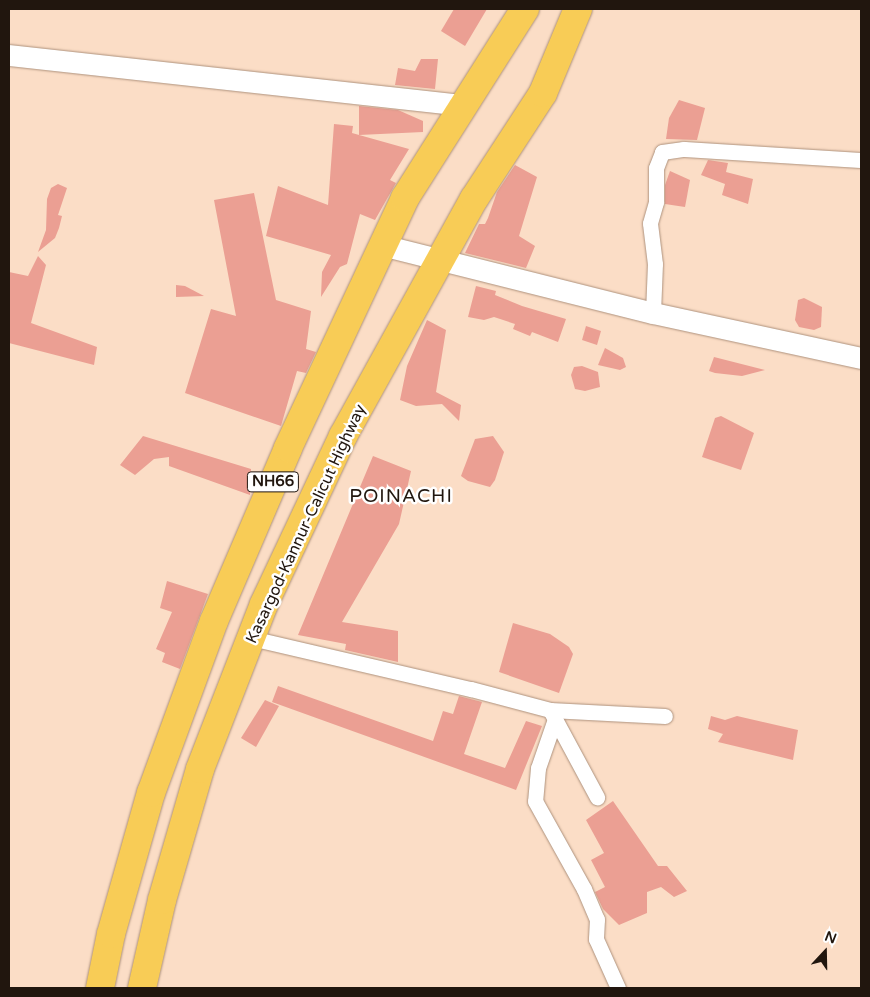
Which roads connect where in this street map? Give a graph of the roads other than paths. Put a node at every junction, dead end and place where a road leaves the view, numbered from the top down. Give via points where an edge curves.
1 (525, 9) edge
2 (578, 9) edge
3 (9, 55) edge
4 (464, 105) junction
5 (861, 160) edge
6 (382, 245) junction
7 (441, 260) junction
8 (653, 313) junction
9 (861, 358) edge
10 (251, 638) junction
11 (553, 715) junction
12 (665, 716) dead end
13 (597, 797) dead end
14 (100, 988) edge
15 (142, 988) edge
16 (618, 988) edge

1 - 4 highway, NH66
2 - 7 highway, Kasargod-Kannur-Calicut Highway / NH66 via 543,93 474,199
3 - 4 main road
4 - 6 highway, NH66 via 405,198
5 - 8 street via 684,149 662,152 656,168 656,202 650,223 655,264
6 - 7 main road
6 - 14 highway, NH66 via 288,448 214,621 151,793 111,934
7 - 8 main road
7 - 10 highway, Kasargod-Kannur-Calicut Highway / NH66 via 344,436
8 - 9 main road
10 - 11 street via 471,689
10 - 15 highway, Kasargod-Kannur-Calicut Highway / NH66 via 200,770 162,900
11 - 12 street
11 - 13 street
11 - 16 street via 538,768 535,801 597,918 596,940

